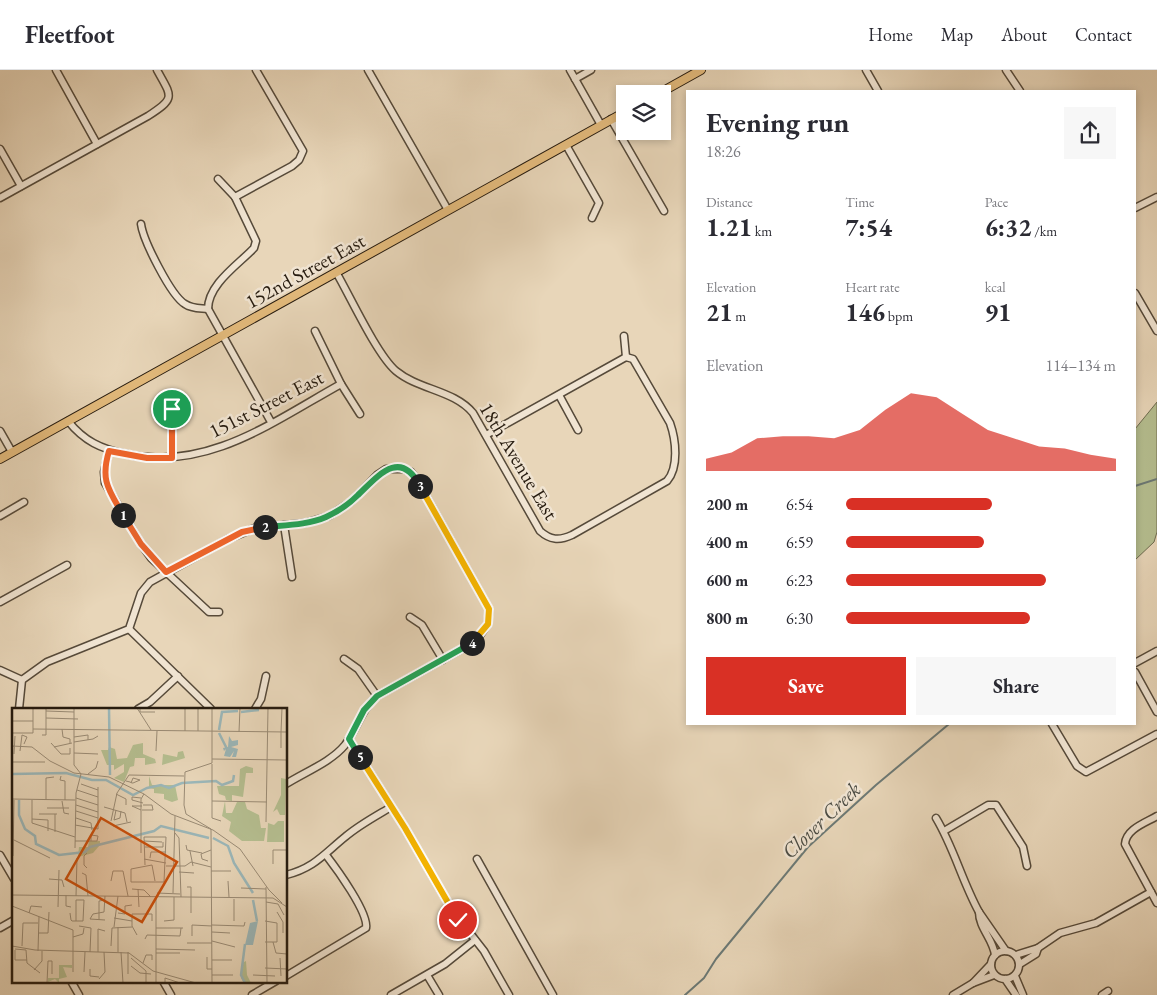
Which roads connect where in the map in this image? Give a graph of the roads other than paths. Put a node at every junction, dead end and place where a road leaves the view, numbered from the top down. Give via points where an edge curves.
1 (56, 70) edge
2 (157, 70) edge
3 (256, 70) edge
4 (368, 70) edge
5 (570, 70) edge
6 (590, 70) edge
7 (701, 70) edge
8 (866, 70) edge
9 (1006, 70) edge
10 (575, 79) junction
11 (671, 87) edge
12 (877, 90) edge
13 (1019, 90) edge
14 (616, 117) edge
15 (611, 120) junction
16 (600, 125) junction
17 (97, 144) junction
18 (566, 144) junction
19 (0, 149) edge
20 (218, 179) dead end
21 (21, 186) junction
22 (235, 197) junction
23 (1157, 197) edge
24 (0, 198) edge
25 (1136, 208) edge
26 (448, 210) junction
27 (664, 211) dead end
28 (592, 218) dead end
29 (141, 224) dead end
30 (336, 272) junction
31 (1136, 295) edge
32 (208, 309) junction
33 (1155, 322) edge
34 (315, 331) dead end
35 (1157, 331) edge
36 (222, 335) junction
37 (624, 336) dead end
38 (626, 357) junction
39 (341, 384) junction
40 (559, 395) junction
41 (172, 409) dead end
42 (360, 414) dead end
43 (68, 421) junction
44 (271, 422) junction
45 (578, 430) dead end
46 (0, 431) edge
47 (486, 435) junction
48 (109, 451) junction
49 (12, 452) junction
50 (172, 458) junction
51 (0, 459) edge
52 (24, 502) dead end
53 (0, 516) edge
54 (284, 525) junction
55 (67, 565) dead end
56 (166, 572) junction
57 (292, 577) dead end
58 (0, 602) edge
59 (220, 612) dead end
60 (410, 617) dead end
61 (129, 629) junction
62 (1157, 651) edge
63 (344, 659) dead end
64 (443, 660) junction
65 (1136, 662) edge
66 (0, 670) edge
67 (1136, 674) edge
68 (178, 676) junction
69 (266, 676) dead end
70 (22, 680) junction
71 (377, 696) junction
72 (20, 708) edge
73 (140, 708) edge
74 (210, 708) edge
75 (256, 708) edge
76 (1157, 712) edge
77 (1053, 725) edge
78 (1157, 734) edge
79 (349, 739) junction
80 (288, 783) edge
81 (391, 807) junction
82 (1157, 816) edge
83 (936, 818) dead end
84 (944, 831) junction
85 (0, 855) edge
86 (326, 856) junction
87 (477, 859) dead end
88 (1027, 866) dead end
89 (288, 874) edge
90 (12, 876) edge
91 (1151, 892) junction
92 (1157, 903) edge
93 (979, 912) junction
94 (12, 921) edge
95 (0, 928) edge
96 (475, 940) junction
97 (1038, 948) junction
98 (1006, 950) junction
99 (995, 955) junction
100 (1016, 955) junction
101 (991, 964) junction
102 (1020, 964) junction
103 (427, 974) junction
104 (288, 975) edge
105 (994, 975) junction
106 (1015, 976) junction
107 (1005, 980) junction
108 (72, 982) edge
109 (164, 982) edge
110 (274, 982) edge
111 (974, 983) junction
112 (79, 995) edge
113 (171, 995) edge
114 (252, 995) edge
115 (391, 995) edge
116 (439, 995) edge
117 (509, 995) edge
118 (553, 995) edge
119 (953, 995) edge
120 (1016, 995) edge
121 (1023, 995) edge

1 - 17 street
2 - 17 street via 167,88 169,101
3 - 22 street via 303,150 292,166
4 - 26 street
5 - 10 street
6 - 10 street
7 - 11 main road
8 - 12 street
9 - 13 street
10 - 16 street
14 - 15 main road, 152nd Street East
15 - 16 main road, 152nd Street East
15 - 27 street
16 - 18 main road, 152nd Street East
17 - 21 street
18 - 26 main road, 152nd Street East
18 - 28 street via 597,200 599,206
19 - 21 street
20 - 22 street
21 - 24 street
22 - 32 street via 256,244 215,289
23 - 25 street
26 - 30 main road, 152nd Street East
29 - 32 street via 144,240 179,299 191,307
30 - 36 main road, 152nd Street East
30 - 47 street, 18th Avenue East via 395,370 469,408
31 - 33 street
32 - 36 street
33 - 35 street
34 - 39 street
36 - 43 main road, 152nd Street East
36 - 44 street
37 - 38 street
38 - 40 street
38 - 47 street, 18th Avenue East via 633,358 672,428 675,463 667,481 572,536 556,540 540,531
39 - 42 street
39 - 44 street, 151st Street East
40 - 45 street
40 - 47 street
41 - 50 street
43 - 48 street, 151st Street East via 82,437
43 - 49 main road, 152nd Street East
44 - 50 street, 151st Street East via 218,449
46 - 49 street
48 - 50 street, 151st Street East via 147,458
48 - 56 street via 104,472 106,483 141,544
49 - 51 main road, 152nd Street East
52 - 53 street
54 - 56 street via 242,532
54 - 57 street
54 - 64 street via 328,516 352,501 386,469 412,472 489,613 488,624 476,641
55 - 58 street
56 - 59 street via 209,612
56 - 61 street via 145,587
60 - 64 street via 422,625
61 - 68 street
61 - 70 street via 47,662
62 - 65 street
63 - 71 street via 358,669
64 - 71 street
66 - 70 street
67 - 76 street
68 - 73 street
68 - 74 street
69 - 75 street
70 - 72 street
71 - 79 street via 364,710
77 - 78 street via 1077,766 1085,772
79 - 80 street via 340,751
79 - 81 street
81 - 86 street via 352,832
81 - 96 street via 452,910
82 - 91 street via 1127,836 1127,848
83 - 84 street
84 - 88 street via 988,805 996,805 1024,847
84 - 93 street
85 - 90 street
86 - 89 street via 301,871
86 - 104 street via 366,918 366,928
87 - 118 street
91 - 92 street
91 - 97 street via 1104,919 1060,933
93 - 98 street
93 - 99 street via 980,922 992,942
94 - 95 street
96 - 103 street via 454,958
96 - 117 street
97 - 100 street
97 - 102 street via 1036,954
98 - 99 street
98 - 100 street
99 - 101 street
100 - 102 street
101 - 105 street
101 - 111 street
102 - 106 street
103 - 115 street
103 - 116 street
105 - 107 street
105 - 111 street
106 - 107 street
106 - 121 street
107 - 120 street
108 - 112 street
109 - 113 street
110 - 114 street
111 - 119 street

